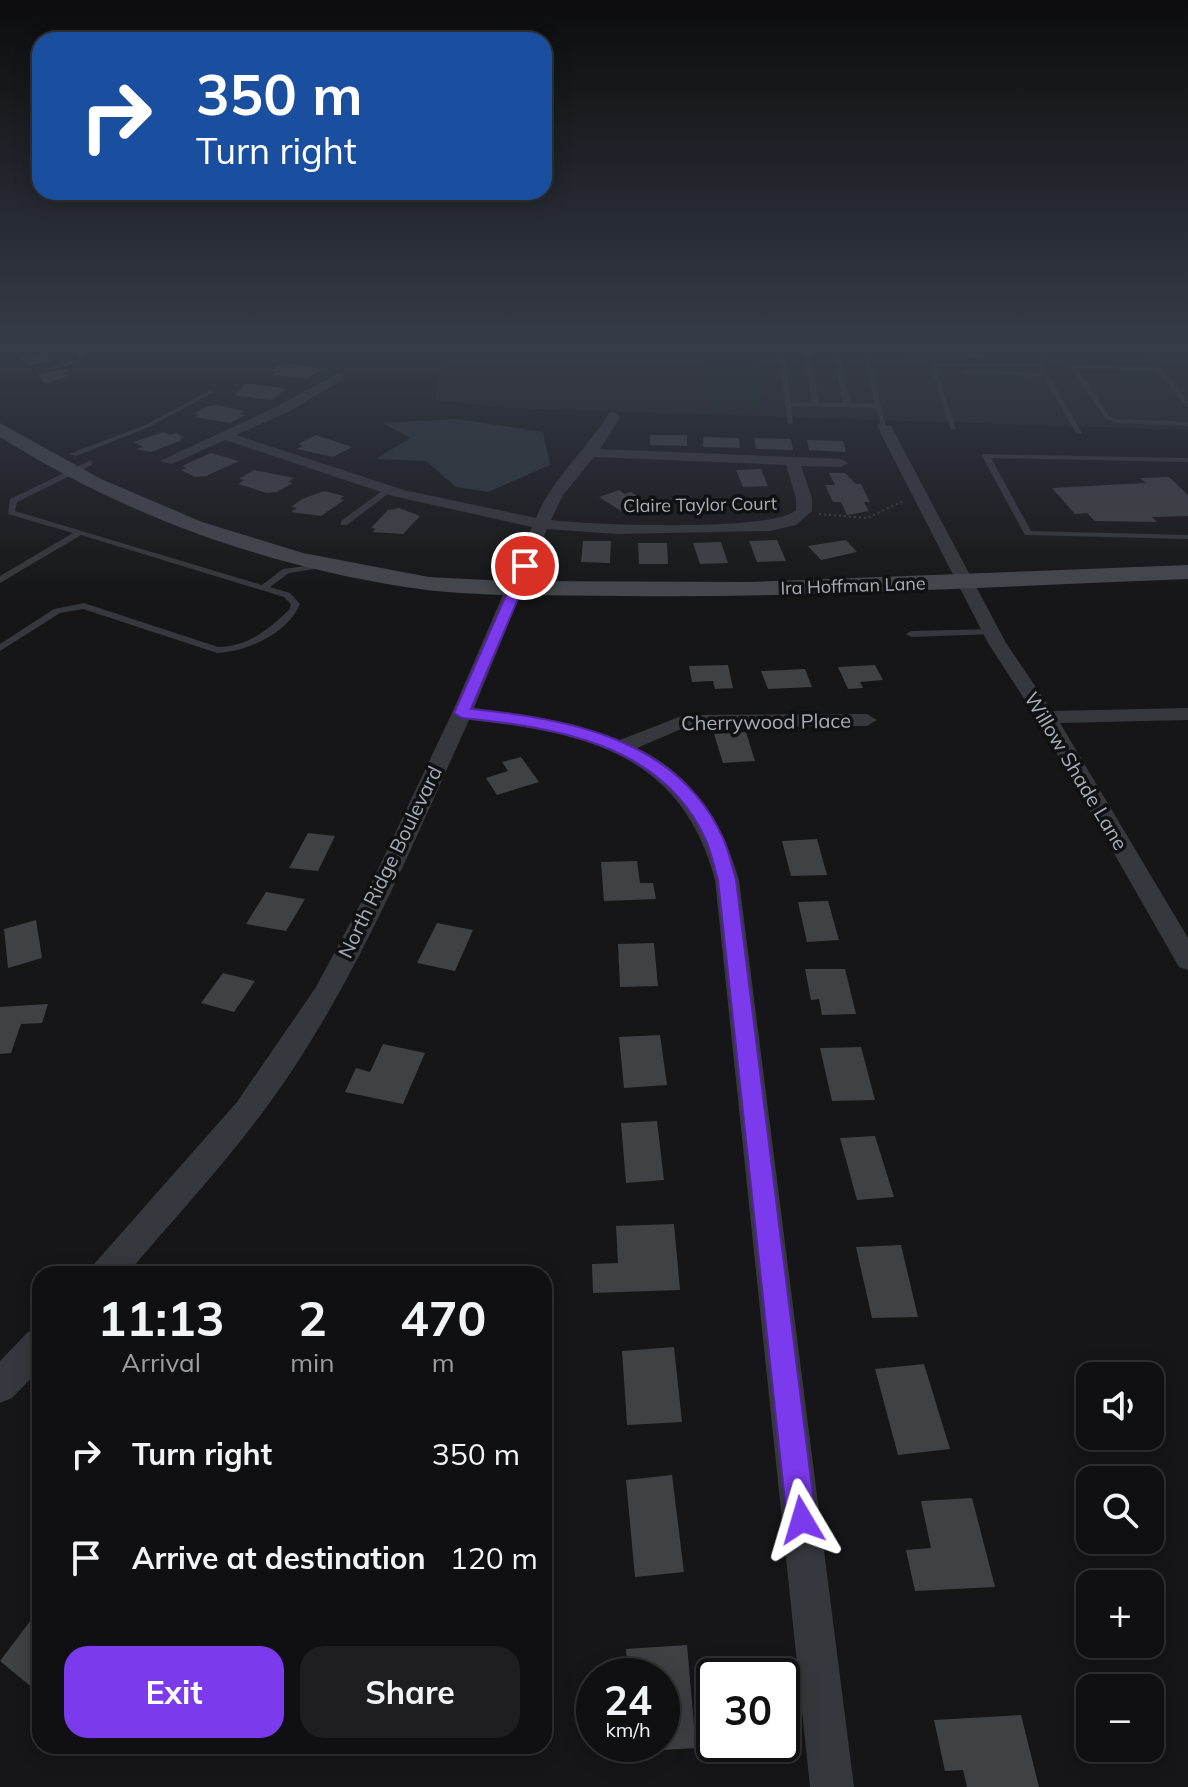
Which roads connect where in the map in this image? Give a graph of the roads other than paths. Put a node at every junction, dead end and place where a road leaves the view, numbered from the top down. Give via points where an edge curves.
1 (6, 431) edge
2 (34, 431) edge
3 (137, 431) edge
4 (236, 431) edge
5 (606, 431) edge
6 (887, 431) edge
7 (226, 436) junction
8 (594, 453) junction
9 (1188, 460) edge
10 (167, 461) dead end
11 (78, 462) junction
12 (792, 462) junction
13 (841, 463) dead end
14 (389, 490) junction
15 (344, 523) dead end
16 (541, 523) junction
17 (79, 533) junction
18 (1188, 537) edge
19 (271, 553) junction
20 (328, 564) junction
21 (1188, 572) edge
22 (0, 580) edge
23 (968, 582) junction
24 (260, 586) junction
25 (517, 587) junction
26 (993, 632) junction
27 (911, 634) dead end
28 (0, 648) edge
29 (462, 713) junction
30 (1188, 714) edge
31 (1046, 717) junction
32 (867, 720) dead end
33 (622, 747) junction
34 (1188, 960) edge
35 (113, 1266) edge
36 (32, 1352) edge
37 (0, 1386) edge
38 (832, 1787) edge

1 - 11 main road, Ira Hoffman Lane
2 - 11 main road, Ira Hoffman Lane
3 - 11 lane
4 - 7 street
5 - 8 street, North Ridge Boulevard
6 - 23 street, Willow Shade Lane
7 - 10 street
7 - 14 street, Claire Taylor Court via 327,474
8 - 12 street
8 - 16 street, North Ridge Boulevard via 564,481
9 - 18 lane via 986,456 1028,533
11 - 17 lane via 10,507 18,515
11 - 19 main road, Ira Hoffman Lane via 205,532
11 - 25 main road, Ira Hoffman Lane via 278,537
12 - 13 street
12 - 16 street, Claire Taylor Court via 804,511 791,522 658,528
14 - 15 lane
14 - 16 street, Claire Taylor Court
16 - 25 street, North Ridge Boulevard
17 - 22 lane
17 - 24 lane
19 - 20 main road, Ira Hoffman Lane
19 - 24 lane via 280,568
20 - 24 lane via 294,568
20 - 25 main road, Ira Hoffman Lane via 449,586
21 - 23 main road, Ira Hoffman Lane
23 - 25 main road, Ira Hoffman Lane via 721,590
23 - 26 street, Willow Shade Lane
24 - 28 lane via 296,604 241,649 217,650 84,606 57,611
25 - 29 street, North Ridge Boulevard
26 - 27 lane
26 - 31 street, Willow Shade Lane
29 - 33 street via 534,720
29 - 35 street, North Ridge Boulevard via 325,994 247,1111
30 - 31 street
31 - 34 street, Willow Shade Lane
32 - 33 street, Cherrywood Place via 684,721
33 - 38 street via 658,769 691,802 714,838 727,880
36 - 37 street

